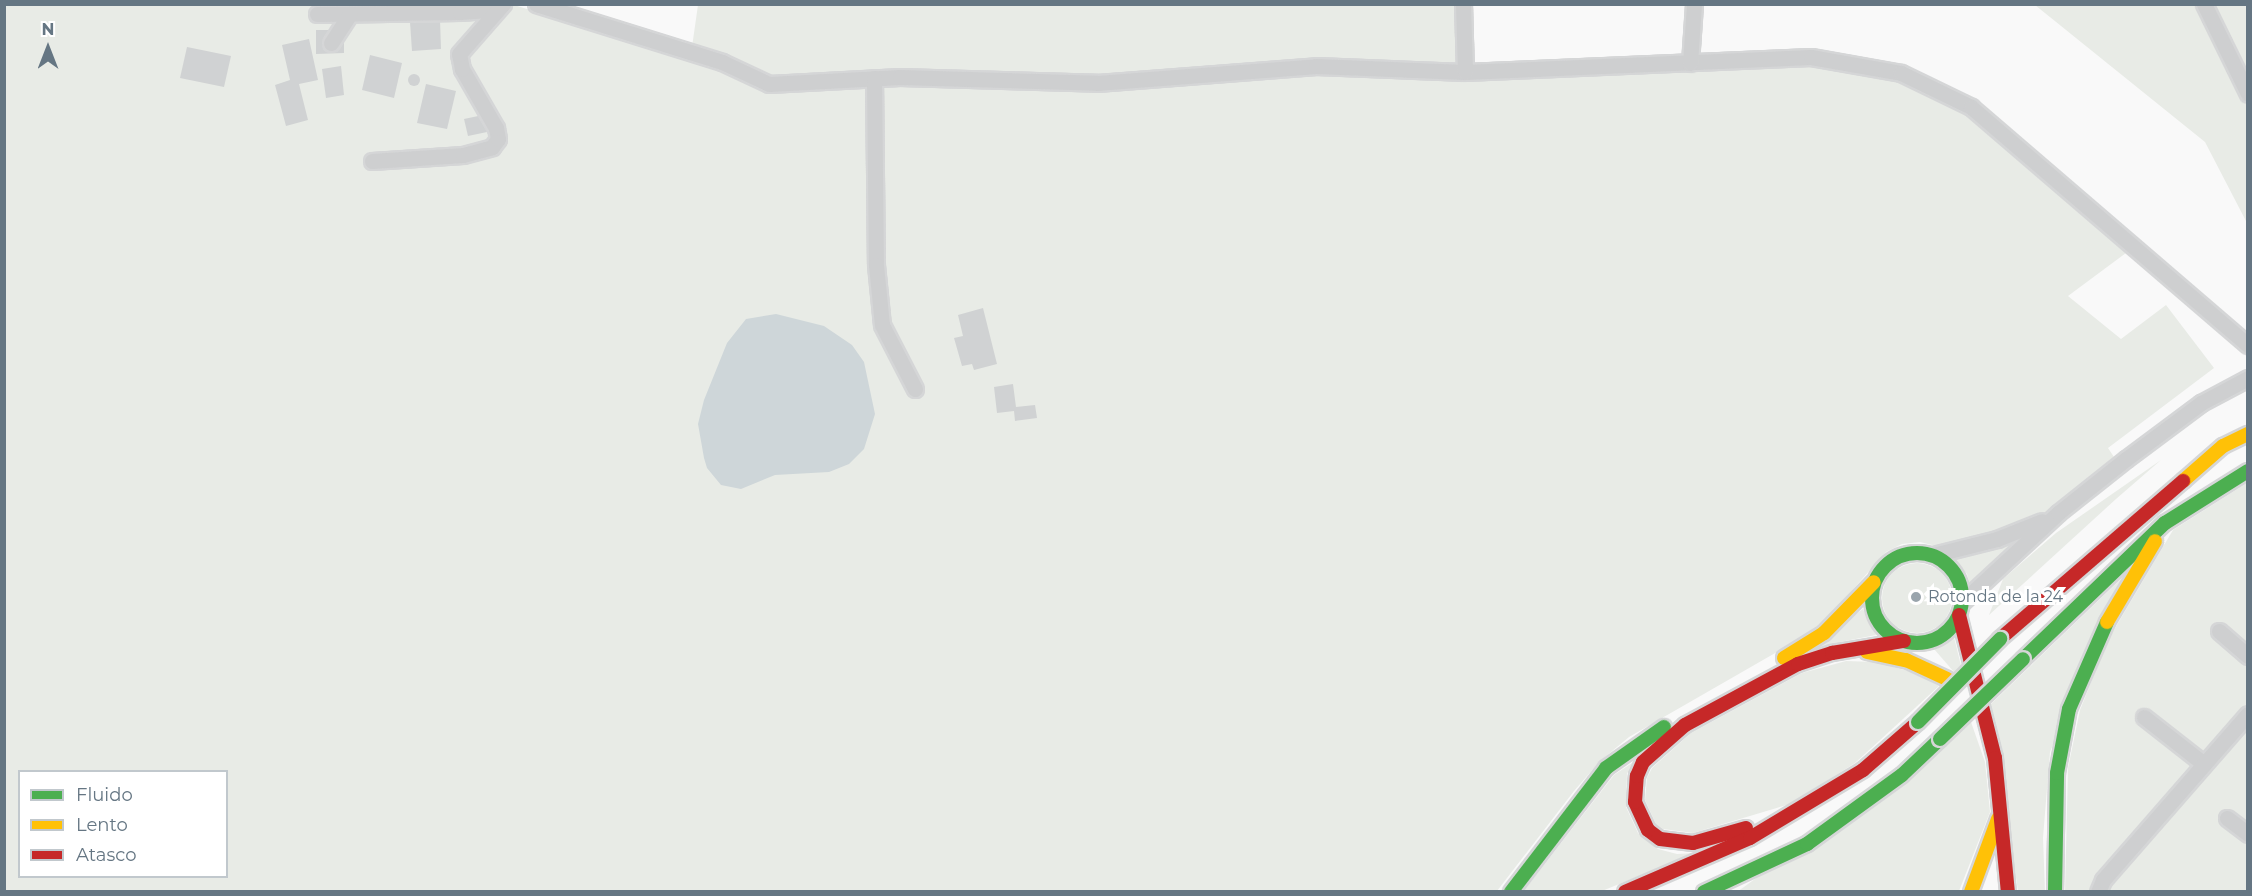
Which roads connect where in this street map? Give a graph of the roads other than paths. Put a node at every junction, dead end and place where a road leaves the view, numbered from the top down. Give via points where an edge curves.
1 (503, 4) edge
2 (536, 4) edge
3 (1463, 4) edge
4 (1694, 4) edge
5 (2205, 5) edge
6 (317, 14) dead end
7 (350, 14) junction
8 (331, 43) dead end
9 (1690, 63) junction
10 (1465, 72) junction
11 (874, 78) junction
12 (2247, 94) edge
13 (372, 161) dead end
14 (2247, 345) edge
15 (2247, 378) edge
16 (915, 390) dead end
17 (2247, 434) edge
18 (2247, 471) edge
19 (2058, 513) junction
20 (2165, 524) junction
21 (1933, 555) junction
22 (1874, 582) junction
23 (1960, 609) junction
24 (2219, 631) dead end
25 (1909, 642) junction
26 (1845, 651) junction
27 (2247, 656) edge
28 (1947, 679) junction
29 (2247, 714) edge
30 (2144, 717) dead end
31 (1983, 720) junction
32 (2204, 764) junction
33 (2000, 812) junction
34 (1793, 813) junction
35 (2227, 818) dead end
36 (2247, 834) edge
37 (1738, 877) junction
38 (1511, 891) edge
39 (1625, 891) edge
40 (1704, 891) edge
41 (1722, 891) edge
42 (1971, 891) edge
43 (2008, 891) edge
44 (2055, 891) edge
45 (2098, 891) edge

1 - 7 street via 478,11
1 - 13 street via 459,54 459,62 496,128 498,139 492,147 463,155
2 - 11 street via 722,62 769,84
3 - 10 street
4 - 9 street
5 - 12 street
6 - 7 street
7 - 8 street
9 - 10 street
9 - 14 street via 1811,57 1901,73 1971,107
10 - 11 street via 1316,66 1097,83
11 - 16 street via 876,265 882,325
15 - 19 street via 2201,403
17 - 34 main road, bridge via 2223,446 2000,639 1918,722 1863,770
18 - 20 main road
19 - 21 street via 1997,539
19 - 23 street
20 - 37 main road, bridge via 1902,775 1807,844
20 - 44 main road via 2098,637 2069,709 2057,773
21 - 22 main road via 1919,552 1898,556 1883,567
21 - 23 main road via 1955,574
22 - 25 main road via 1871,600 1876,618 1890,634
22 - 38 main road via 1810,644 1684,714 1606,768
23 - 25 main road via 1944,634
23 - 31 main road
24 - 27 street
25 - 26 main road
25 - 28 main road
26 - 28 main road via 1896,657
26 - 34 main road via 1798,664 1685,725 1648,757 1634,788 1638,810 1648,830 1659,839 1678,844 1708,840
28 - 31 main road
29 - 32 street
30 - 32 street
31 - 33 main road via 1995,758
32 - 45 street via 2103,880
33 - 42 main road
33 - 43 main road
34 - 39 main road via 1740,843
35 - 36 street
37 - 40 main road
37 - 41 main road

